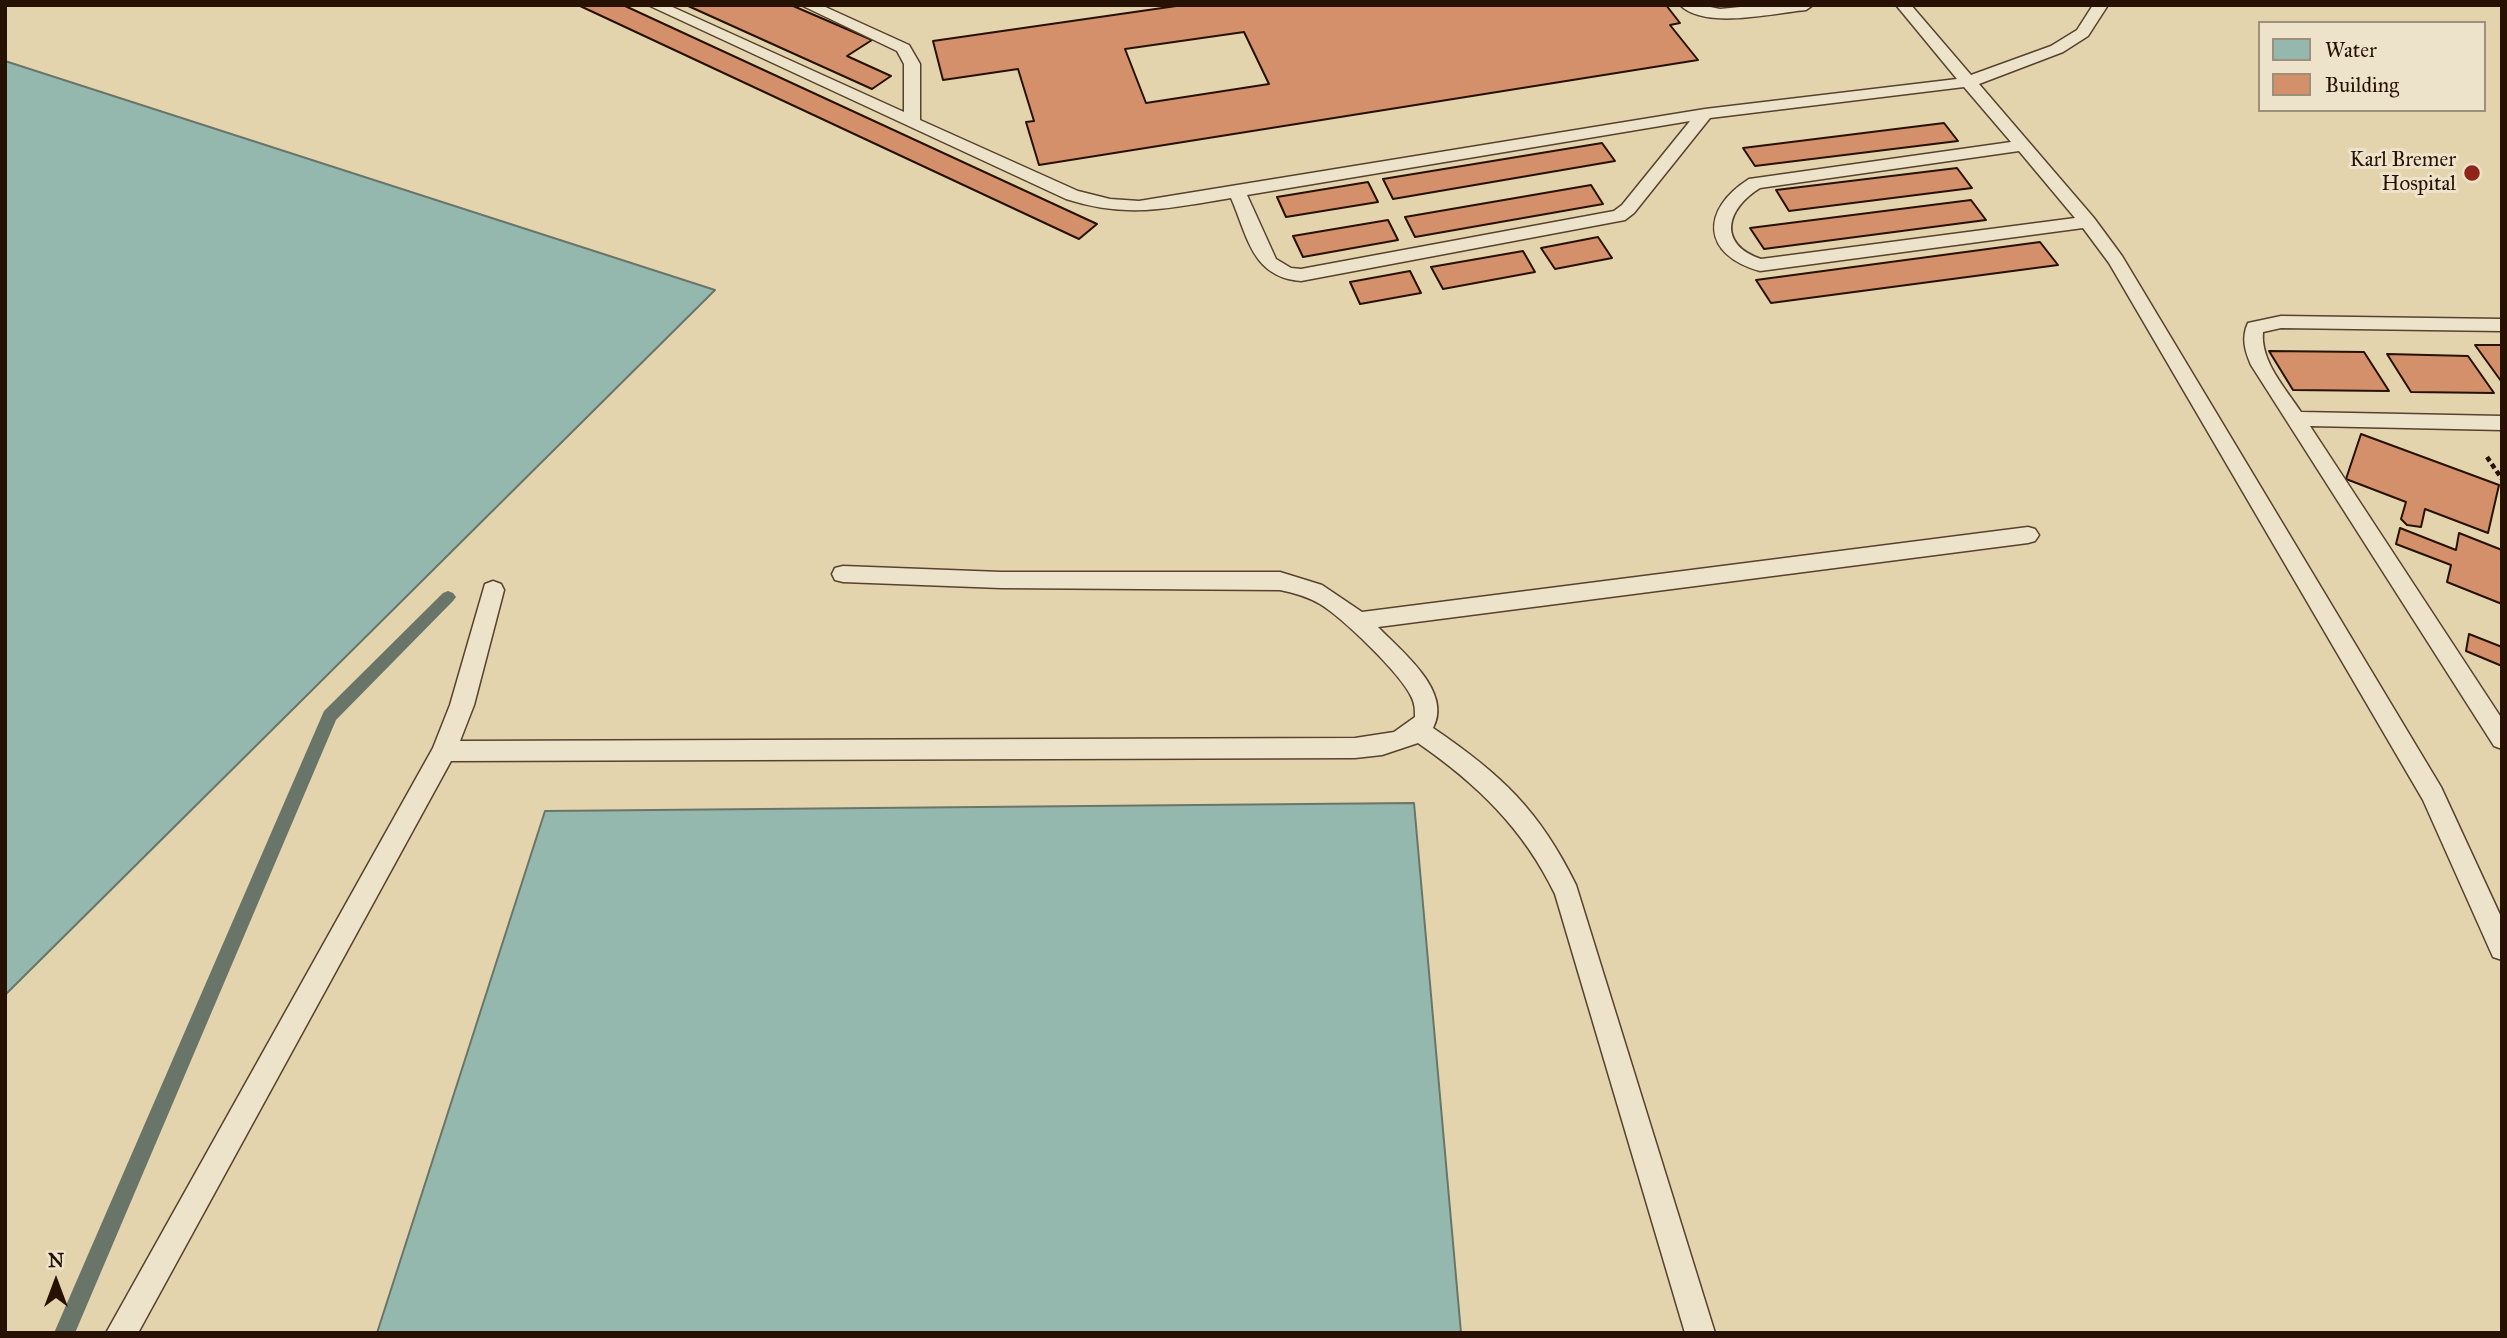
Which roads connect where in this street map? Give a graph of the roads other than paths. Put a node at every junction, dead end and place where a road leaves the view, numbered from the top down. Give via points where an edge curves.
1 (655, 5) edge
2 (808, 5) edge
3 (1687, 5) edge
4 (1806, 5) edge
5 (1903, 5) edge
6 (2101, 5) edge
7 (1968, 82) junction
8 (1705, 114) junction
9 (912, 122) junction
10 (2021, 146) junction
11 (1237, 191) junction
12 (2088, 222) junction
13 (2502, 325) edge
14 (2294, 419) junction
15 (2502, 423) edge
16 (2028, 535) dead end
17 (843, 574) dead end
18 (493, 590) dead end
19 (1357, 621) junction
20 (1419, 732) junction
21 (2502, 739) edge
22 (443, 751) junction
23 (2502, 948) edge
24 (121, 1333) edge
25 (1700, 1333) edge

1 - 9 lane
2 - 9 lane via 903,48 912,64
3 - 4 lane via 1720,14
5 - 7 lane
6 - 7 lane via 2083,33 2057,49
7 - 8 lane
7 - 10 lane
8 - 11 lane
8 - 11 lane via 1619,216 1301,275 1287,274 1268,263
9 - 11 lane via 1072,195 1109,205 1149,206
10 - 12 lane
10 - 12 lane via 1755,183 1732,198 1723,215 1723,234 1739,258 1760,265
12 - 23 lane via 2155,323 2432,794
13 - 14 lane via 2265,323 2255,328 2252,337 2260,364
14 - 15 lane
14 - 21 lane
16 - 19 lane
17 - 19 lane via 1280,582 1321,593
18 - 22 lane via 462,705
19 - 20 lane via 1420,689 1427,713
20 - 22 lane via 1384,746 1355,748
20 - 25 lane via 1498,792 1527,820 1551,856 1567,893
22 - 24 lane

